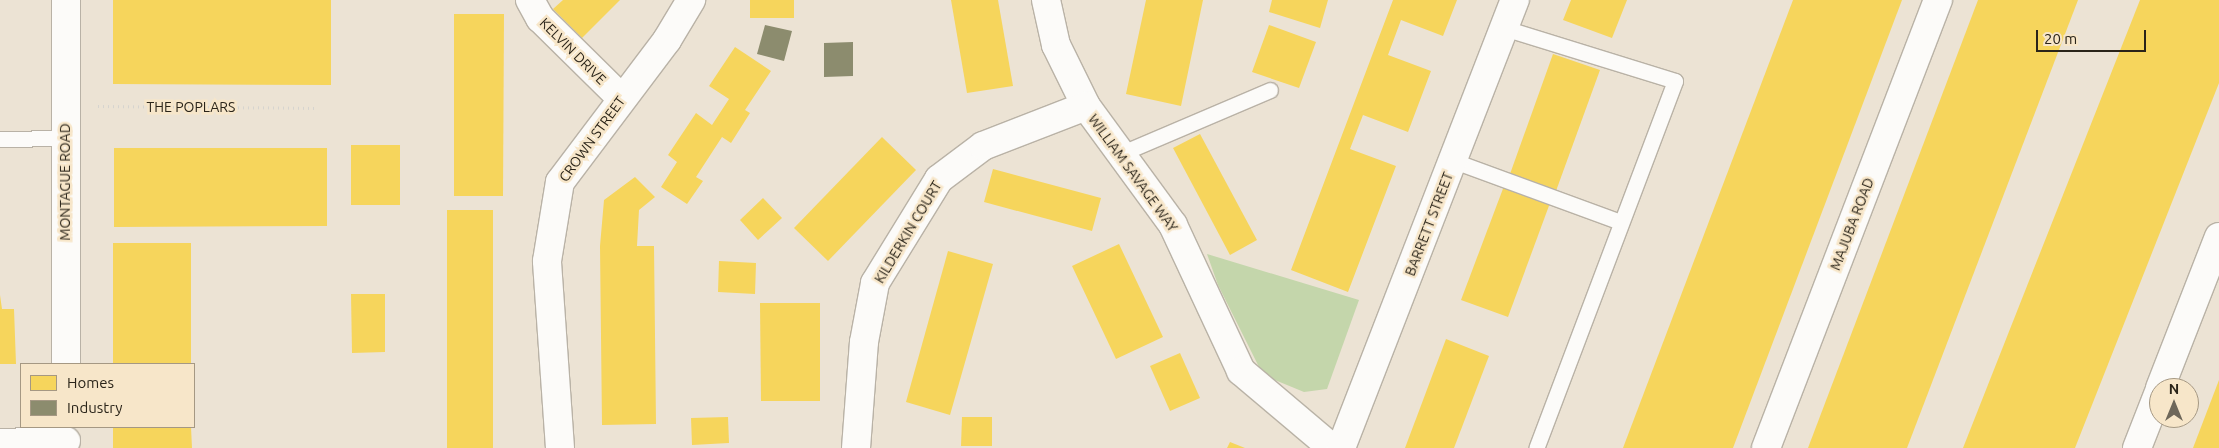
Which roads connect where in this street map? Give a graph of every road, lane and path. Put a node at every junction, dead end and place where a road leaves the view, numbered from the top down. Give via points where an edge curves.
1 (66, 0) edge
2 (530, 0) edge
3 (691, 0) edge
4 (1046, 0) edge
5 (1515, 0) edge
6 (1938, 0) edge
7 (1504, 28) junction
8 (1270, 90) dead end
9 (621, 98) junction
10 (65, 106) junction
11 (1086, 106) junction
12 (317, 108) dead end
13 (65, 138) junction
14 (0, 139) edge
15 (1120, 154) junction
16 (1454, 161) junction
17 (1621, 222) junction
18 (2219, 237) edge
19 (66, 363) edge
20 (2164, 378) edge
21 (2149, 417) edge
22 (66, 439) edge
23 (0, 443) edge
24 (560, 448) edge
25 (856, 448) edge
26 (1332, 448) edge
27 (1341, 448) edge
28 (1536, 448) edge
29 (1766, 448) edge
30 (2137, 448) edge

1 - 10 street, MONTAGUE ROAD
2 - 9 street, KELVIN DRIVE via 540,18
3 - 9 street, CROWN STREET via 667,40
4 - 11 street, WILLIAM SAVAGE WAY via 1056,45
5 - 7 street, BARRETT STREET
6 - 29 street, MAJUBA ROAD
7 - 16 street, BARRETT STREET
7 - 17 lane via 1675,81
8 - 15 lane
9 - 24 street, CROWN STREET via 560,182 551,221 547,261
10 - 12 path, THE POPLARS
10 - 13 street, MONTAGUE ROAD
11 - 15 street, WILLIAM SAVAGE WAY
11 - 25 street, KILDERKIN COURT via 983,146 940,179 875,283 864,342
13 - 14 lane
13 - 19 street, MONTAGUE ROAD
15 - 26 street, WILLIAM SAVAGE WAY via 1173,225 1240,371
16 - 17 lane
16 - 27 street, BARRETT STREET
17 - 28 lane
18 - 20 street
21 - 30 street
22 - 23 street

